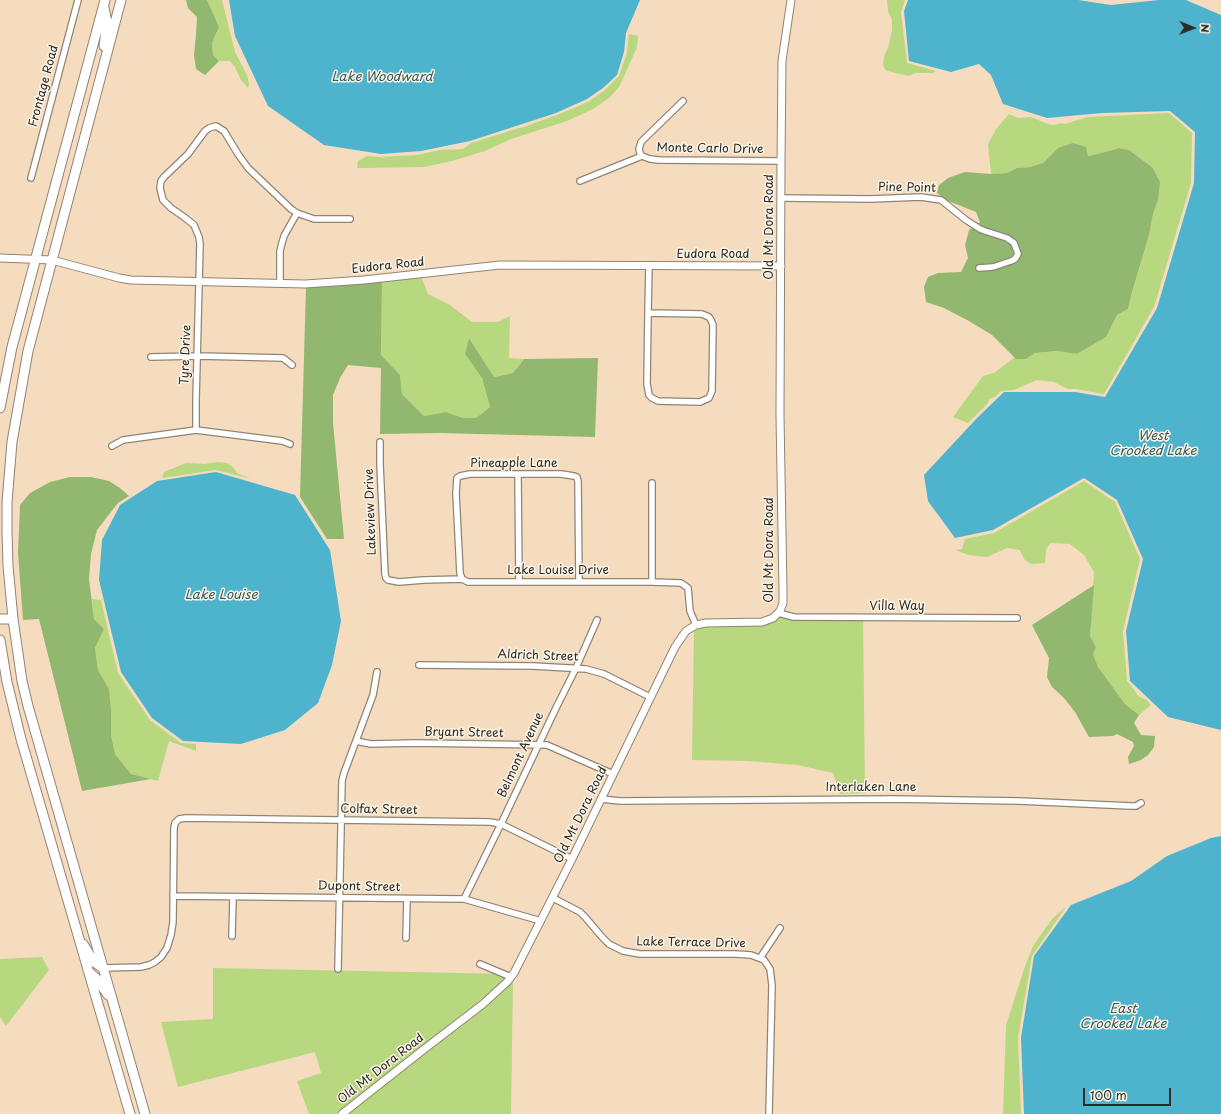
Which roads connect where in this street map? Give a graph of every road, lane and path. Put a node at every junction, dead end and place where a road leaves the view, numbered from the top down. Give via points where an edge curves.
1 (78, 0) edge
2 (121, 0) edge
3 (791, 0) edge
4 (104, 3) edge
5 (102, 72) junction
6 (683, 101) dead end
7 (642, 156) junction
8 (781, 161) junction
9 (31, 178) dead end
10 (580, 181) dead end
11 (781, 198) junction
12 (297, 213) junction
13 (350, 219) dead end
14 (0, 258) edge
15 (35, 259) junction
16 (52, 260) junction
17 (649, 266) junction
18 (781, 266) junction
19 (979, 268) dead end
20 (199, 281) junction
21 (280, 283) junction
22 (648, 313) junction
23 (198, 356) junction
24 (151, 357) dead end
25 (292, 366) dead end
26 (0, 408) edge
27 (196, 430) junction
28 (380, 442) dead end
29 (290, 444) dead end
30 (112, 446) dead end
31 (518, 475) junction
32 (652, 483) dead end
33 (462, 579) junction
34 (388, 580) joint
35 (519, 582) junction
36 (579, 582) junction
37 (652, 582) junction
38 (778, 614) junction
39 (13, 618) junction
40 (1017, 618) dead end
41 (0, 619) edge
42 (597, 620) dead end
43 (696, 625) junction
44 (0, 640) edge
45 (419, 665) dead end
46 (576, 668) junction
47 (377, 672) dead end
48 (650, 697) junction
49 (356, 742) junction
50 (538, 745) junction
51 (613, 774) junction
52 (601, 798) junction
53 (1140, 803) dead end
54 (341, 821) junction
55 (501, 824) junction
56 (572, 859) junction
57 (173, 896) junction
58 (233, 897) junction
59 (340, 898) junction
60 (553, 898) junction
61 (407, 899) junction
62 (464, 899) junction
63 (541, 921) junction
64 (780, 928) dead end
65 (78, 935) junction
66 (232, 936) dead end
67 (406, 938) dead end
68 (760, 958) junction
69 (480, 964) dead end
70 (103, 968) junction
71 (338, 969) dead end
72 (88, 970) junction
73 (511, 977) junction
74 (114, 1005) junction
75 (130, 1114) edge
76 (145, 1114) edge
77 (342, 1114) edge
78 (769, 1114) edge

1 - 9 street, Frontage Road
2 - 5 main road
3 - 8 street, Old Mt Dora Road via 782,61
4 - 5 main road via 107,22
4 - 15 main road
5 - 16 main road
6 - 7 street, Monte Carlo Drive via 641,142 638,149
7 - 8 street, Monte Carlo Drive via 659,160
7 - 10 street
8 - 11 street, Old Mt Dora Road
11 - 18 street, Old Mt Dora Road
11 - 19 street, Pine Point via 921,197 941,200 980,229 1003,236 1014,243 1018,254 1015,259 993,267
12 - 13 street via 314,219
12 - 20 street, Tyre Drive via 248,168 224,131 216,126 208,128 188,154 164,177 160,188 161,197 166,204 191,222 196,230 200,244
12 - 21 street via 284,236 280,251
14 - 15 street, Eudora Road
15 - 16 street, Eudora Road
15 - 26 main road via 12,347
16 - 20 street, Eudora Road via 131,280
16 - 39 main road via 28,351 12,442 7,531
17 - 18 street, Eudora Road
17 - 21 street, Eudora Road via 500,265 331,283
17 - 22 street
18 - 38 street, Old Mt Dora Road via 780,440 783,603
20 - 21 street, Eudora Road
20 - 23 street, Tyre Drive
22 - 22 street via 702,314 712,320 712,391 709,398 700,402 658,401 652,398 647,384
23 - 24 street
23 - 25 street via 283,358
23 - 27 street, Tyre Drive
27 - 29 street
27 - 30 street via 123,440
28 - 34 street, Lakeview Drive via 385,574
31 - 33 street, Pineapple Lane via 470,474 457,478
31 - 35 street
31 - 36 street, Pineapple Lane via 561,474 577,477
32 - 37 street
33 - 34 street, Lake Louise Drive via 399,582
33 - 35 street, Lake Louise Drive via 468,582
35 - 36 street, Lake Louise Drive
36 - 37 street, Lake Louise Drive
37 - 43 street, Lake Louise Drive via 681,583 686,587
38 - 40 street, Villa Way via 794,617
38 - 43 street, Old Mt Dora Road via 762,622
39 - 41 main road
39 - 70 main road via 28,706
42 - 46 street, Belmont Avenue
43 - 48 street, Old Mt Dora Road via 686,631 675,647
44 - 65 main road via 18,727
45 - 46 street, Aldrich Street
46 - 48 street, Aldrich Street via 604,674
46 - 50 street, Belmont Avenue
47 - 49 street via 373,695
48 - 51 street, Old Mt Dora Road
49 - 50 street, Bryant Street
49 - 54 street via 342,781
50 - 51 street, Bryant Street via 547,745
50 - 55 street, Belmont Avenue
51 - 52 street, Old Mt Dora Road
52 - 53 street, Interlaken Lane via 620,801 894,799 1131,806
52 - 56 street, Old Mt Dora Road
54 - 55 street, Colfax Street via 481,821
54 - 57 street, Colfax Street via 186,818 178,820 174,828
54 - 59 street
55 - 56 street, Colfax Street
55 - 62 street, Belmont Avenue
56 - 60 street, Old Mt Dora Road
57 - 58 street, Dupont Street
57 - 70 street via 171,935 167,948 160,957 141,968
58 - 59 street, Dupont Street
58 - 66 street
59 - 61 street, Dupont Street
59 - 71 street
60 - 63 street, Old Mt Dora Road
60 - 68 street, Lake Terrace Drive via 580,912 609,944 623,951 640,954 735,954
61 - 62 street, Dupont Street
61 - 67 street
62 - 63 street, Dupont Street
63 - 73 street, Old Mt Dora Road
64 - 68 street
65 - 70 main road via 94,962
65 - 72 main road
68 - 78 street, Lake Terrace Drive via 770,969 772,985
69 - 73 street
70 - 74 main road
72 - 74 main road
72 - 75 main road
73 - 77 street, Old Mt Dora Road via 483,1004
74 - 76 main road

